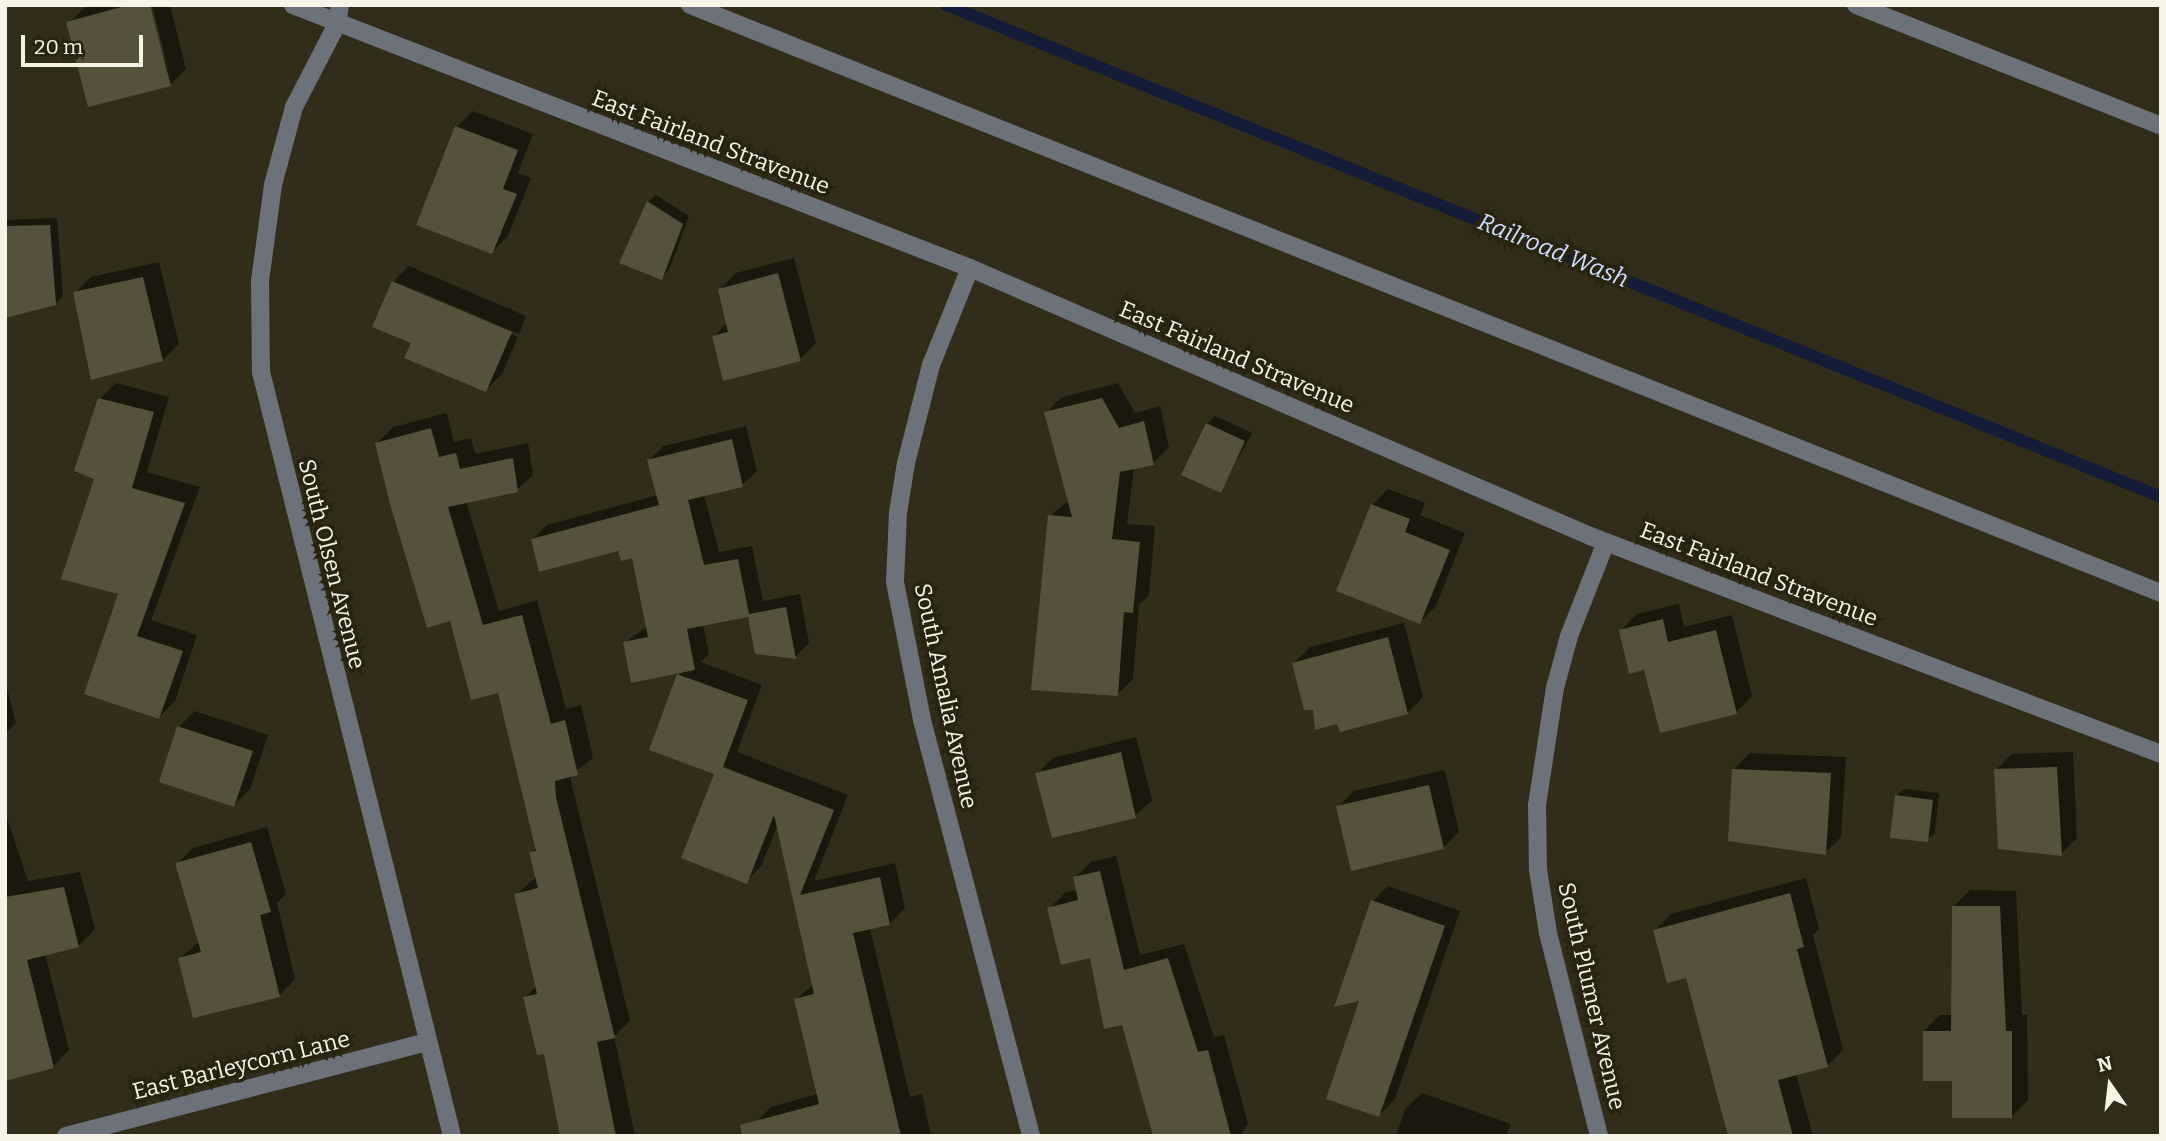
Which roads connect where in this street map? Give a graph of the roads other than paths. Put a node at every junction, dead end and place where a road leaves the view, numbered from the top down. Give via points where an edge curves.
1 (293, 5) edge
2 (340, 5) edge
3 (690, 5) edge
4 (1856, 5) edge
5 (337, 24) junction
6 (2161, 126) edge
7 (970, 268) junction
8 (1606, 542) junction
9 (2161, 593) edge
10 (2161, 754) edge
11 (428, 1042) junction
12 (66, 1136) edge
13 (452, 1136) edge
14 (1031, 1136) edge
15 (1599, 1136) edge

1 - 5 street, East Fairland Stravenue
2 - 5 street, South Olsen Avenue
3 - 9 street
4 - 6 street
5 - 7 street, East Fairland Stravenue
5 - 11 street, South Olsen Avenue via 295,107 273,185 260,281 261,372
7 - 8 street, East Fairland Stravenue
7 - 14 street, South Amalia Avenue via 931,365 906,463 895,582 922,720
8 - 10 street, East Fairland Stravenue
8 - 15 street, South Plumer Avenue via 1569,636 1555,688 1537,805 1538,869 1548,933
11 - 12 street, East Barleycorn Lane
11 - 13 street, South Olsen Avenue

